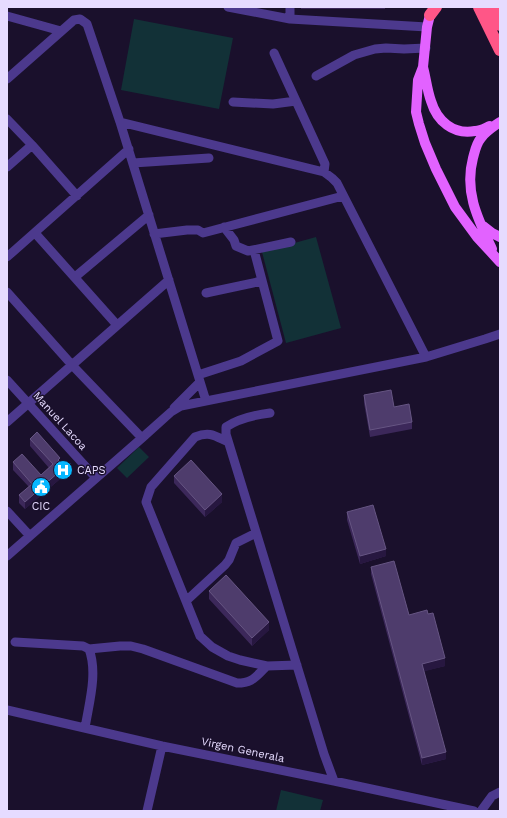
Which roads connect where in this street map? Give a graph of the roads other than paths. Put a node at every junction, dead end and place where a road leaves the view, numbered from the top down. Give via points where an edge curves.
1 (228, 7) edge
2 (290, 7) edge
3 (479, 7) edge
4 (492, 7) edge
5 (431, 14) edge
6 (7, 16) edge
7 (290, 19) junction
8 (500, 25) edge
9 (61, 31) junction
10 (426, 48) junction
11 (500, 50) edge
12 (274, 54) dead end
13 (423, 67) junction
14 (316, 76) dead end
15 (7, 79) edge
16 (296, 101) junction
17 (233, 102) dead end
18 (7, 119) edge
19 (120, 122) junction
20 (497, 124) edge
21 (32, 145) junction
22 (129, 149) junction
23 (209, 158) dead end
24 (133, 163) junction
25 (7, 167) edge
26 (324, 172) junction
27 (77, 196) junction
28 (343, 196) junction
29 (148, 214) junction
30 (480, 223) junction
31 (224, 227) junction
32 (35, 233) junction
33 (154, 234) junction
34 (500, 237) edge
35 (291, 242) dead end
36 (254, 250) junction
37 (7, 257) edge
38 (498, 260) edge
39 (75, 277) junction
40 (168, 280) junction
41 (262, 281) junction
42 (7, 292) edge
43 (206, 293) dead end
44 (117, 325) junction
45 (500, 334) edge
46 (426, 357) junction
47 (72, 365) junction
48 (199, 378) junction
49 (7, 380) edge
50 (206, 401) junction
51 (28, 403) junction
52 (171, 412) junction
53 (270, 413) dead end
54 (7, 422) edge
55 (142, 438) junction
56 (228, 442) junction
57 (96, 478) junction
58 (7, 511) edge
59 (256, 533) junction
60 (30, 536) junction
61 (7, 556) edge
62 (186, 601) junction
63 (15, 642) dead end
64 (89, 649) junction
65 (297, 665) junction
66 (267, 666) junction
67 (7, 710) edge
68 (86, 728) junction
69 (162, 746) junction
70 (334, 781) junction
71 (500, 792) edge
72 (148, 811) edge
73 (474, 811) edge
74 (482, 811) edge

1 - 7 street
2 - 7 street
3 - 11 highway
4 - 8 highway
5 - 7 street
5 - 10 main road
6 - 9 street
9 - 15 street
9 - 19 street via 80,18 87,24
10 - 13 main road
10 - 14 street via 375,49 354,55
12 - 16 street
13 - 20 main road via 431,102 444,123 462,131 482,130
13 - 38 main road via 418,80 416,112 425,143 458,213
16 - 17 street via 273,104
16 - 26 street via 324,164
18 - 21 street
19 - 22 street
19 - 26 street
20 - 30 main road via 479,140 472,163 471,191
21 - 25 street
21 - 27 street
22 - 24 street
22 - 27 street
23 - 24 street
24 - 29 street
26 - 28 street via 337,184
27 - 32 street
28 - 31 street
28 - 46 street
29 - 33 street
29 - 39 street
30 - 34 main road
30 - 38 main road
31 - 33 street via 202,233 198,230 187,230
31 - 36 street via 236,246 248,251
32 - 37 street
32 - 39 street
33 - 40 street
35 - 36 street
36 - 41 street
39 - 44 street
40 - 44 street
40 - 48 street
41 - 43 street
41 - 48 street via 278,341 242,361
42 - 47 street
44 - 47 street
45 - 46 street
46 - 50 street
47 - 51 street
47 - 55 street
48 - 50 street
48 - 52 street
49 - 51 street, Manuel Lacoa
50 - 52 street via 181,406
51 - 54 street
51 - 57 street, Manuel Lacoa
52 - 55 street
53 - 56 street via 253,415 233,422 226,427
55 - 57 street
56 - 59 street
56 - 62 street via 210,434 195,437 151,487 146,502
57 - 60 street
58 - 60 street
59 - 62 street via 236,543 225,565
59 - 65 street
60 - 61 street
62 - 66 street via 200,636 212,647 228,656
63 - 64 street via 82,646
64 - 66 street via 131,646 237,683 252,680
64 - 68 street via 94,677
65 - 66 street
65 - 70 street
67 - 68 street, Virgen Generala
68 - 69 street, Virgen Generala
69 - 70 street, Virgen Generala
69 - 72 street
70 - 73 street, Virgen Generala
71 - 74 street via 492,796

